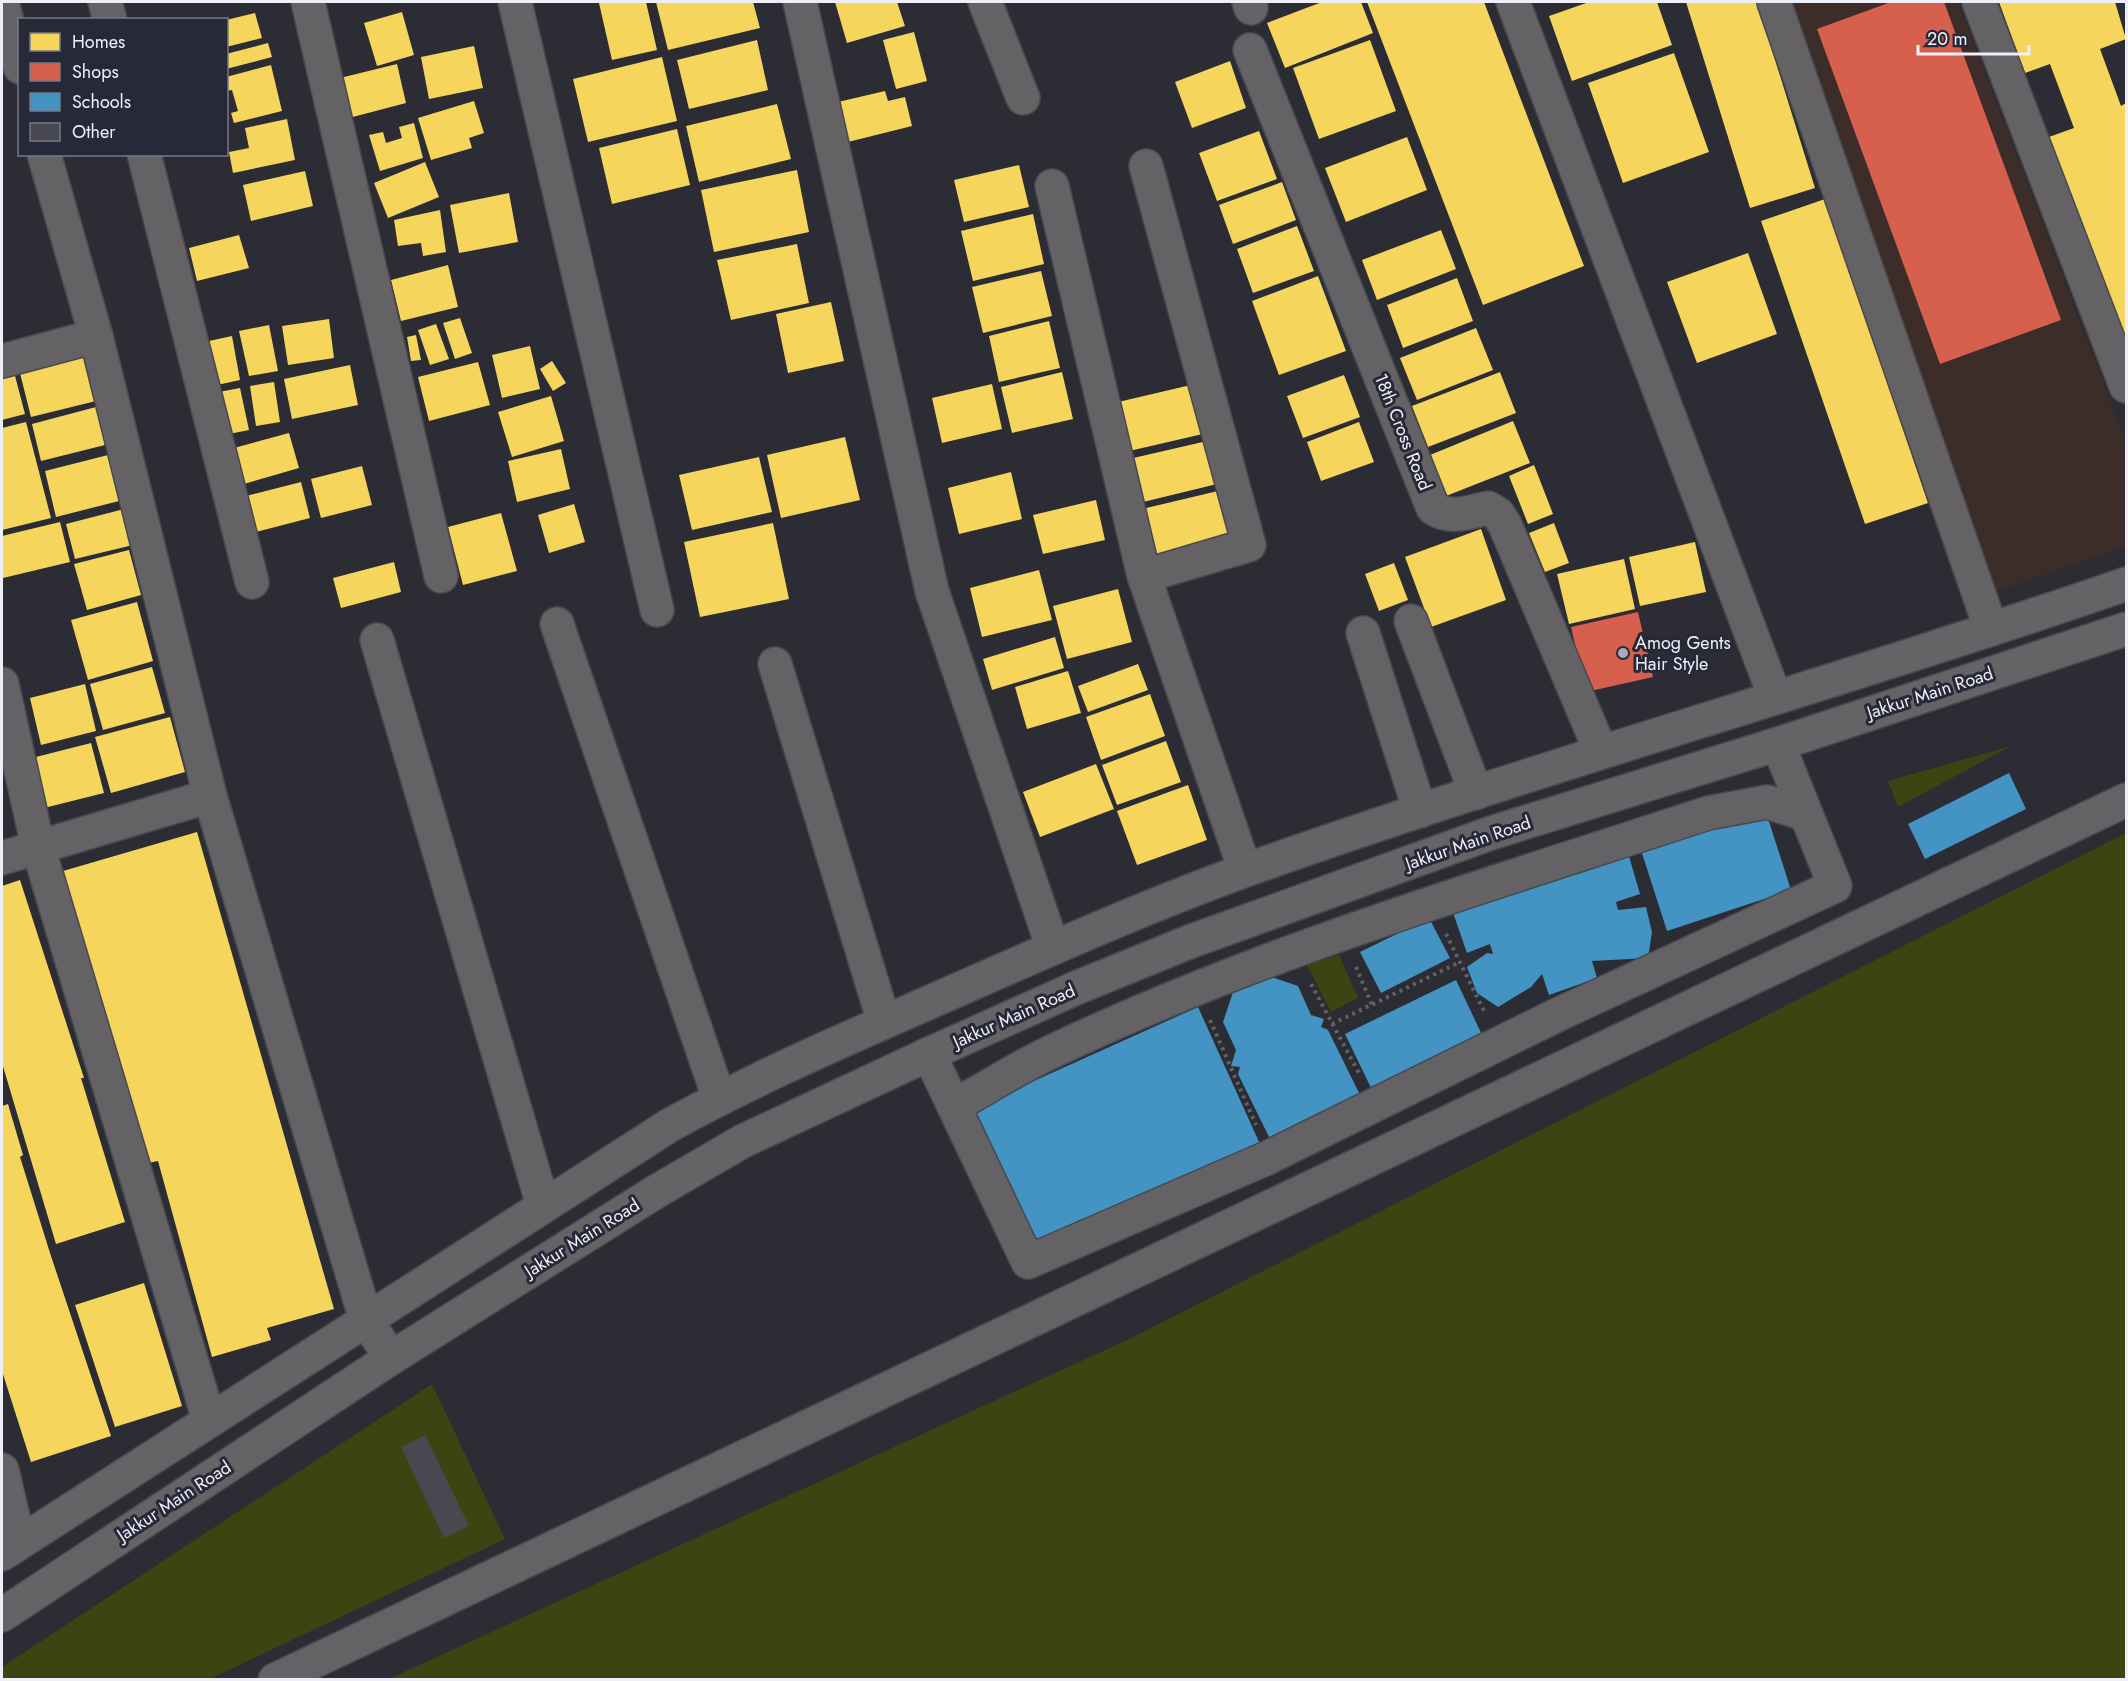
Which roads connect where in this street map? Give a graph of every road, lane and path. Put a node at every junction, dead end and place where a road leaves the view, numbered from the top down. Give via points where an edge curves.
1 (105, 2) edge
2 (308, 2) edge
3 (515, 2) edge
4 (800, 2) edge
5 (985, 2) edge
6 (1513, 2) edge
7 (1774, 2) edge
8 (1979, 2) edge
9 (2, 3) edge
10 (109, 18) edge
11 (1250, 51) dead end
12 (18, 59) edge
13 (1023, 98) dead end
14 (45, 156) edge
15 (145, 156) edge
16 (1146, 166) dead end
17 (1052, 186) dead end
18 (96, 336) junction
19 (2, 361) edge
20 (2127, 386) edge
21 (441, 576) dead end
22 (1144, 576) junction
23 (252, 582) dead end
24 (2127, 584) edge
25 (657, 610) dead end
26 (1412, 621) dead end
27 (557, 624) dead end
28 (1991, 629) junction
29 (2127, 629) edge
30 (1363, 633) dead end
31 (377, 640) dead end
32 (775, 664) dead end
33 (2, 684) edge
34 (1775, 697) junction
35 (1778, 744) junction
36 (1601, 752) junction
37 (1476, 793) junction
38 (210, 796) junction
39 (2127, 800) edge
40 (1420, 811) junction
41 (1805, 814) junction
42 (1491, 833) junction
43 (38, 847) junction
44 (2, 858) edge
45 (1245, 870) junction
46 (1431, 904) junction
47 (1053, 948) junction
48 (1293, 951) junction
49 (1460, 962) junction
50 (1196, 989) junction
51 (884, 1022) junction
52 (1332, 1024) junction
53 (1500, 1043) junction
54 (929, 1054) junction
55 (719, 1098) junction
56 (1376, 1105) junction
57 (954, 1106) junction
58 (1270, 1156) junction
59 (543, 1205) junction
60 (366, 1320) junction
61 (391, 1358) junction
62 (209, 1420) junction
63 (2, 1470) edge
64 (10, 1548) edge
65 (2, 1615) edge
66 (275, 1680) edge

1 - 10 street
2 - 21 street
3 - 25 street
4 - 47 street via 932,591
5 - 13 street
6 - 34 street
7 - 28 street
8 - 20 street
9 - 12 street
11 - 36 street, 18th Cross Road via 1433,508 1452,516 1488,508 1498,514
14 - 18 street
15 - 23 street
16 - 22 street via 1248,545
17 - 22 street
18 - 19 street
18 - 38 street
22 - 45 street
24 - 28 main road
26 - 37 street
27 - 55 street
28 - 34 main road
29 - 35 main road, Jakkur Main Road
30 - 40 street
31 - 59 street
32 - 51 street
33 - 43 street
34 - 36 main road
35 - 41 street
35 - 42 main road, Jakkur Main Road
36 - 37 main road
37 - 40 main road
37 - 42 main road
38 - 43 street
38 - 60 street
39 - 66 street
40 - 45 main road
41 - 46 street via 1767,802 1707,813
41 - 53 street via 1835,886
42 - 54 main road, Jakkur Main Road via 1189,942
43 - 44 street
43 - 62 street
45 - 47 main road
46 - 48 street
46 - 49 path
47 - 51 main road
48 - 50 street
48 - 52 path
49 - 52 path
49 - 53 path
50 - 57 street via 1048,1054
50 - 58 path
51 - 55 main road
52 - 56 path
53 - 56 street
54 - 57 street
54 - 61 main road, Jakkur Main Road via 713,1158
55 - 59 main road
56 - 58 street
57 - 58 street via 1028,1262
59 - 60 main road
60 - 61 street
60 - 62 main road
61 - 65 main road, Jakkur Main Road
62 - 64 main road
63 - 64 street

